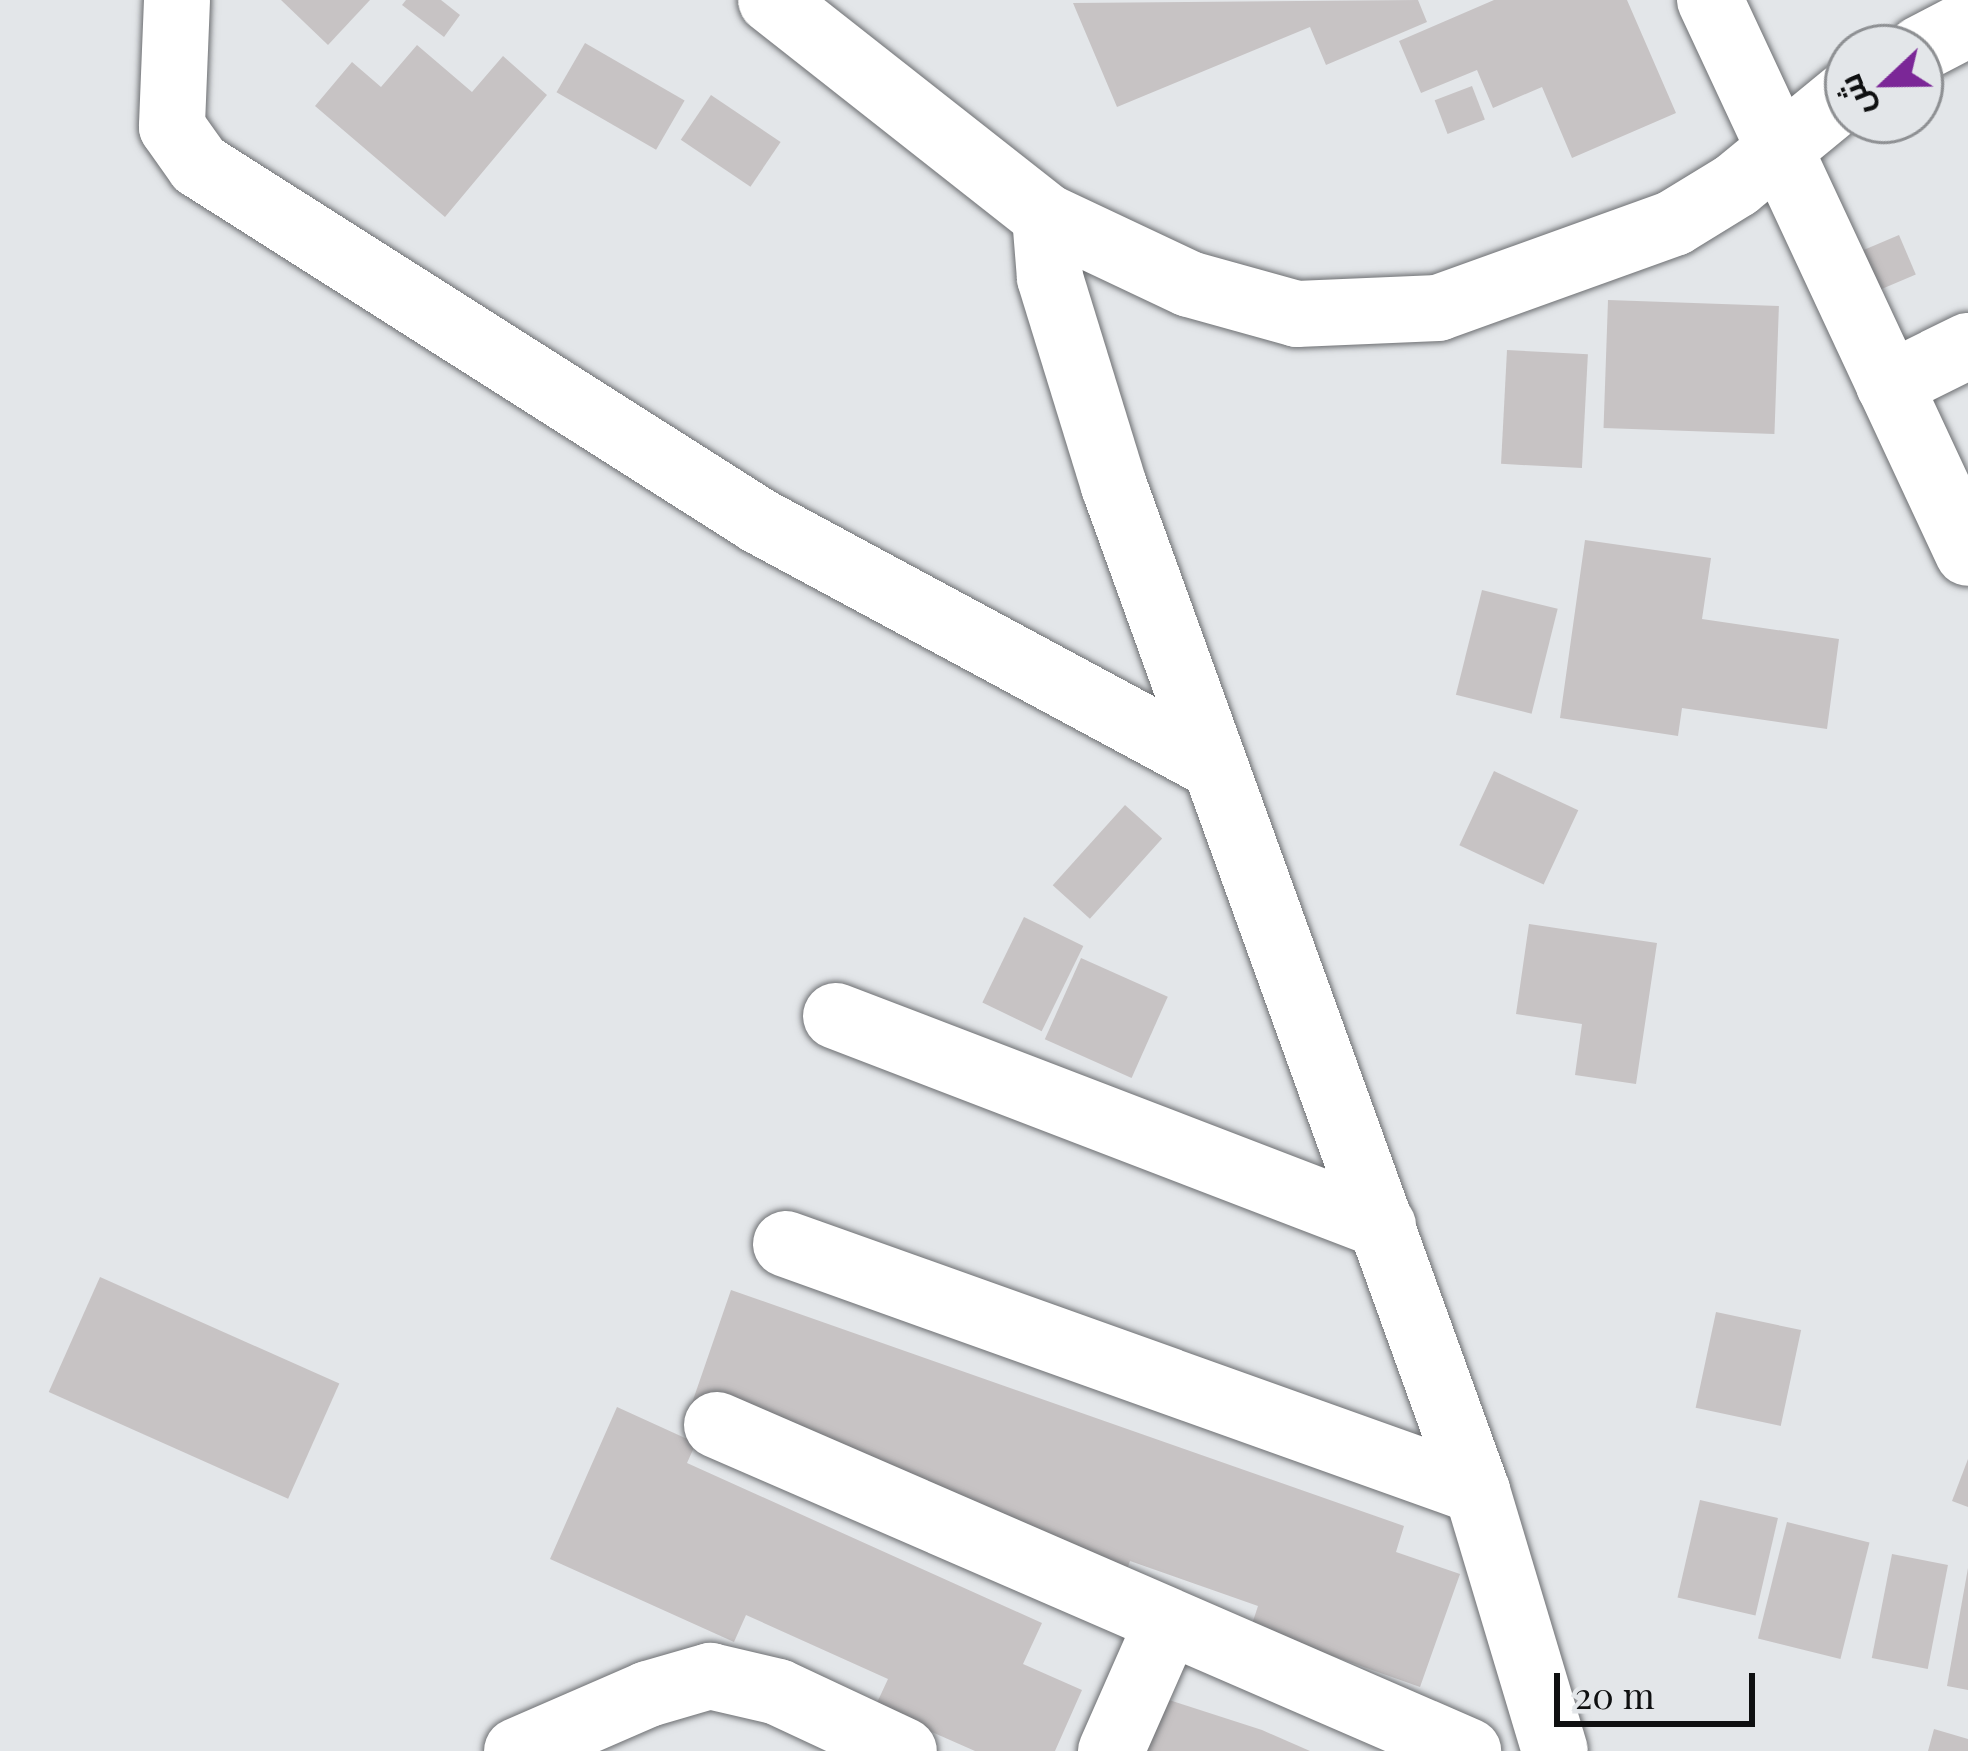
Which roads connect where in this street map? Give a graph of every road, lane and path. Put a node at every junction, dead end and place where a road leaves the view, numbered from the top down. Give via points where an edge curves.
1 (176, 0) edge
2 (1710, 0) edge
3 (806, 11) edge
4 (1824, 112) edge
5 (1778, 149) junction
6 (1045, 216) junction
7 (1968, 346) edge
8 (1889, 385) junction
9 (1968, 553) edge
10 (1212, 765) junction
11 (836, 1016) dead end
12 (1382, 1226) junction
13 (786, 1244) dead end
14 (717, 1425) dead end
15 (1478, 1491) junction
16 (1167, 1624) junction
17 (517, 1751) edge
18 (904, 1751) edge
19 (1111, 1751) edge
20 (1468, 1751) edge
21 (1555, 1751) edge

1 - 10 street via 172,127 199,165 759,521
2 - 5 street
3 - 6 street
4 - 5 street
5 - 6 street via 1674,223 1438,308 1297,314 1189,284
5 - 8 street
6 - 10 street via 1050,278 1073,360
7 - 8 street
8 - 9 street
10 - 12 street
11 - 12 street
12 - 15 street
13 - 15 street
14 - 16 street
15 - 21 street
16 - 19 street
16 - 20 street
17 - 18 street via 710,1676 778,1691

